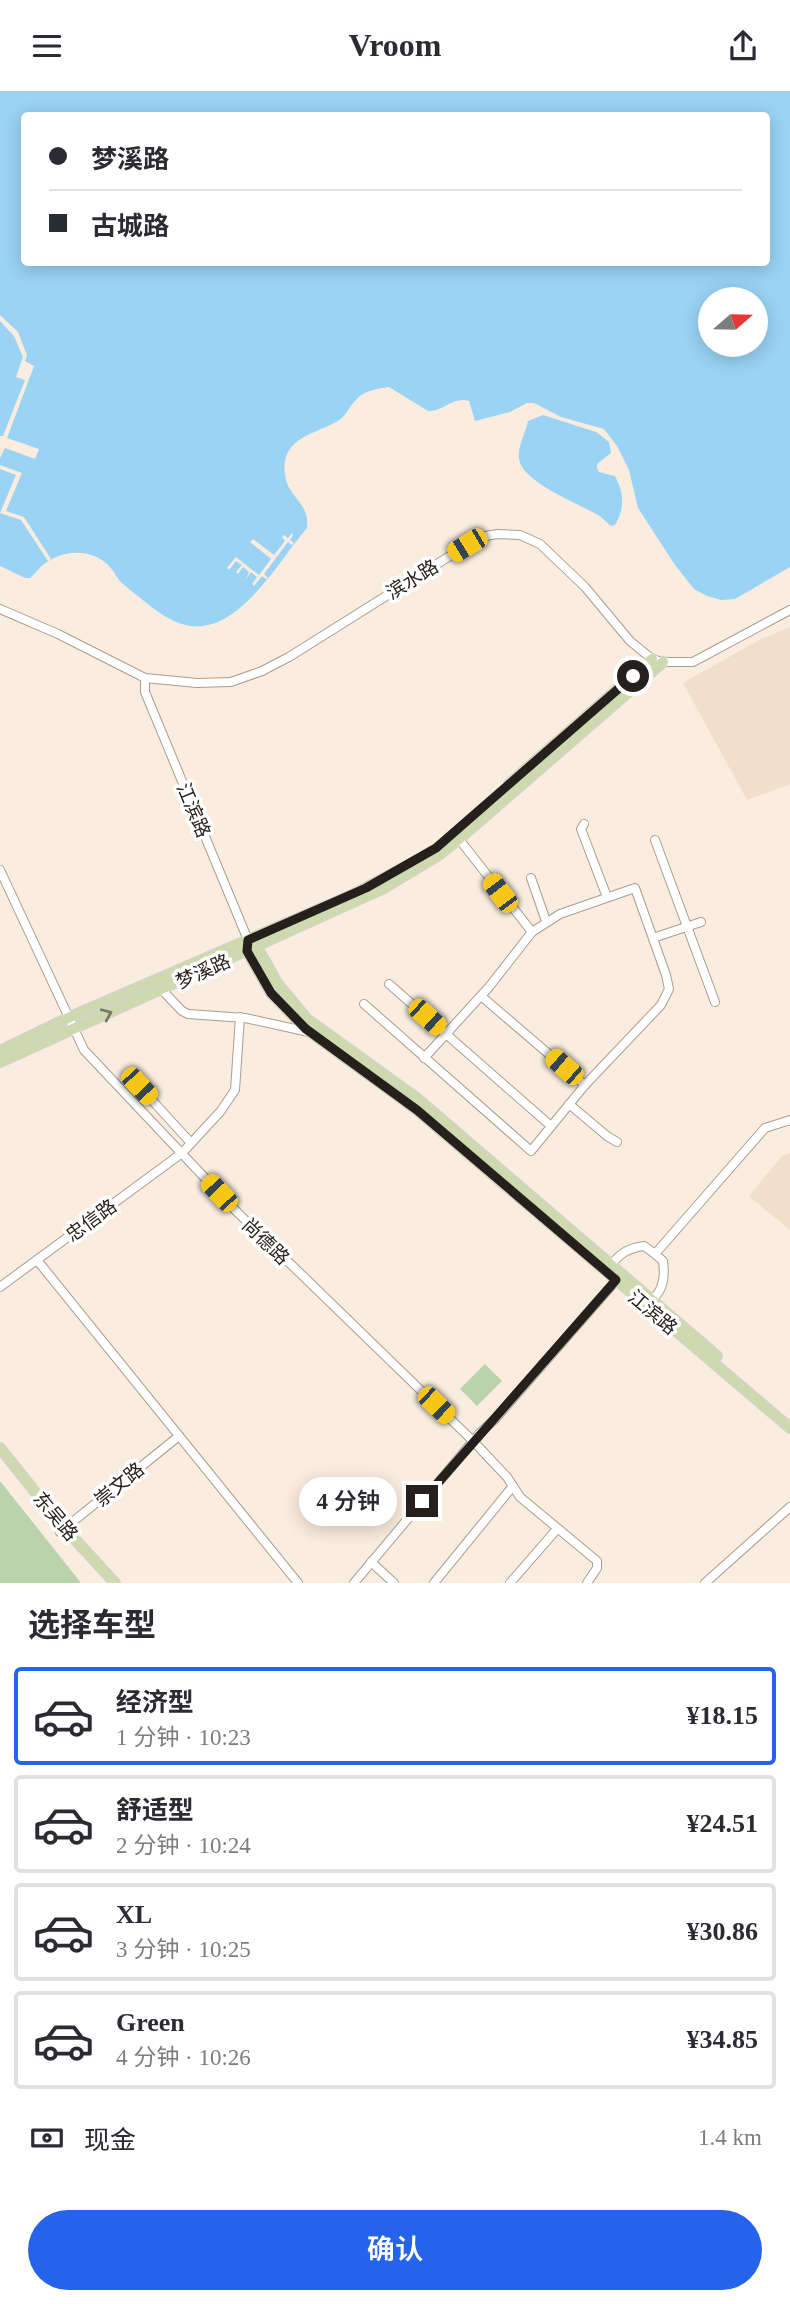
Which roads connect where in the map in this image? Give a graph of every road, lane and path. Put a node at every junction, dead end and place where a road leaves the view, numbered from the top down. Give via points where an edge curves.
1 (0, 609) edge
2 (790, 610) edge
3 (657, 661) junction
4 (145, 678) junction
5 (584, 824) dead end
6 (457, 836) junction
7 (655, 840) dead end
8 (0, 870) edge
9 (531, 878) dead end
10 (607, 897) junction
11 (546, 921) junction
12 (701, 922) dead end
13 (687, 927) junction
14 (531, 934) junction
15 (653, 938) junction
16 (251, 946) junction
17 (389, 983) dead end
18 (162, 990) junction
19 (481, 996) junction
20 (715, 1002) dead end
21 (364, 1004) dead end
22 (240, 1017) junction
23 (70, 1023) junction
24 (310, 1032) junction
25 (446, 1034) junction
26 (0, 1051) edge
27 (424, 1058) junction
28 (0, 1062) edge
29 (585, 1085) junction
30 (139, 1086) dead end
31 (569, 1104) junction
32 (790, 1120) edge
33 (551, 1126) junction
34 (617, 1142) dead end
35 (191, 1143) junction
36 (182, 1153) junction
37 (655, 1254) junction
38 (37, 1260) junction
39 (611, 1265) junction
40 (619, 1277) junction
41 (0, 1287) edge
42 (652, 1300) junction
43 (790, 1420) edge
44 (790, 1428) edge
45 (179, 1436) junction
46 (474, 1441) junction
47 (0, 1448) edge
48 (0, 1457) edge
49 (513, 1486) junction
50 (790, 1507) edge
51 (556, 1529) junction
52 (62, 1530) junction
53 (371, 1562) junction
54 (107, 1583) edge
55 (114, 1583) edge
56 (298, 1583) edge
57 (354, 1583) edge
58 (394, 1583) edge
59 (434, 1583) edge
60 (510, 1583) edge
61 (587, 1583) edge
62 (705, 1583) edge

1 - 4 street, 滨水路
2 - 3 street via 694,662
3 - 4 street, 滨水路 via 630,641 585,587 540,544 520,535 497,534 480,537 262,671 231,682
3 - 6 main road, 梦溪路
4 - 16 street, 江滨路 via 145,692
5 - 10 street via 581,829
6 - 14 street via 518,924
6 - 16 main road, 梦溪路
7 - 13 street
8 - 23 street, 尚德路
9 - 11 street
10 - 11 street
10 - 15 street via 635,888
11 - 14 street
12 - 13 street
13 - 15 street
13 - 20 street
14 - 19 street
15 - 29 street via 669,989 661,1005
16 - 18 main road, 梦溪路
16 - 23 main road, 梦溪路
16 - 24 main road, 江滨路 via 271,993
16 - 39 main road, 江滨路 via 307,1019 418,1099
17 - 25 street
18 - 22 street via 188,1014
23 -> 18 main road, 梦溪路
19 - 25 street
19 - 29 street
21 - 27 street
22 - 24 street
22 - 35 street, 忠信路 via 236,1090
23 - 26 main road, 梦溪路
23 - 28 main road, 梦溪路
23 - 36 street, 尚德路 via 84,1050
24 - 40 main road, 江滨路 via 417,1110
25 - 27 street
25 - 33 street
27 - 33 street via 531,1151
29 - 31 street
30 - 35 street
31 - 33 street
31 - 34 street
32 - 37 street via 765,1128
35 - 36 street, 忠信路
36 - 38 street, 忠信路
36 - 46 street, 尚德路
37 - 39 street via 644,1246 632,1248
37 - 42 street via 663,1261 665,1277
38 - 41 street, 忠信路
38 - 45 street
39 - 40 main road, 江滨路
40 - 42 main road, 江滨路
40 - 44 main road, 江滨路
40 - 46 street
42 - 43 main road, 江滨路
45 - 52 street, 崇文路
45 - 56 street
46 - 49 street, 尚德路
46 - 53 street
47 - 52 main road, 东吴路
48 - 52 main road, 东吴路
49 - 51 street, 尚德路
49 - 59 street
50 - 62 street
51 - 60 street
51 - 61 street, 尚德路 via 597,1561
52 - 54 main road, 东吴路
52 - 55 main road, 东吴路
53 - 57 street
53 - 58 street

